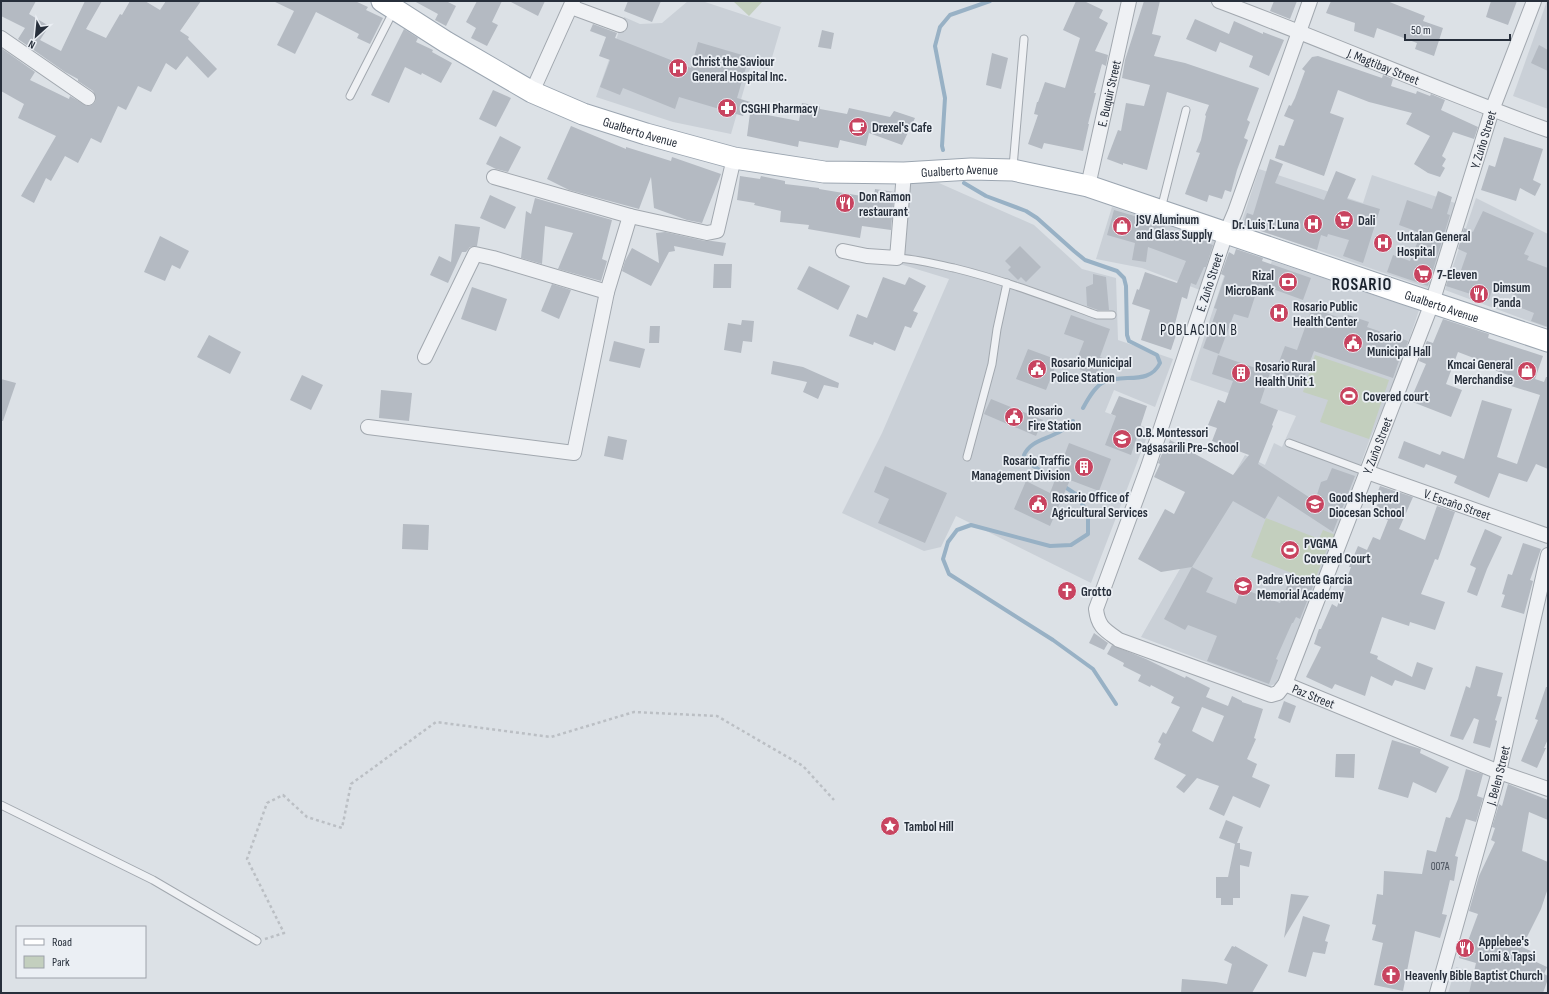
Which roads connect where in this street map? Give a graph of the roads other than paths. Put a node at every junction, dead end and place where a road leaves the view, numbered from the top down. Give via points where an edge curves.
1 (1129, 1) edge
2 (1218, 1) edge
3 (1310, 1) edge
4 (1534, 1) edge
5 (572, 4) edge
6 (388, 5) edge
7 (620, 25) dead end
8 (1299, 30) junction
9 (1, 38) edge
10 (1024, 40) dead end
11 (532, 92) junction
12 (350, 96) dead end
13 (88, 98) dead end
14 (1186, 110) dead end
15 (1492, 110) junction
16 (1548, 130) edge
17 (734, 158) junction
18 (1013, 170) junction
19 (904, 173) junction
20 (494, 177) dead end
21 (1088, 186) junction
22 (1160, 211) junction
23 (630, 216) junction
24 (1226, 233) junction
25 (844, 252) dead end
26 (897, 258) junction
27 (1007, 283) junction
28 (607, 292) junction
29 (1432, 303) junction
30 (1112, 315) dead end
31 (1548, 341) edge
32 (425, 357) dead end
33 (368, 427) dead end
34 (1289, 443) dead end
35 (967, 457) dead end
36 (1367, 472) junction
37 (1548, 536) edge
38 (1548, 555) edge
39 (1096, 610) joint
40 (1285, 684) junction
41 (1499, 772) junction
42 (1548, 789) edge
43 (1, 805) edge
44 (257, 941) road end
45 (1437, 993) edge

1 - 21 street, E. Buquir Street
2 - 8 street, J. Magtibay Street
3 - 8 street, E. Zuño Street
4 - 15 street, Y. Zuño Street
5 - 7 street
5 - 11 street
6 - 11 main road, Gualberto Avenue
6 - 12 lane
8 - 15 street, J. Magtibay Street
8 - 24 street, E. Zuño Street
9 - 13 street
10 - 18 lane
11 - 17 main road, Gualberto Avenue via 617,125
14 - 22 lane
15 - 16 street, J. Magtibay Street
15 - 29 street, Y. Zuño Street
17 - 19 main road, Gualberto Avenue via 824,172
17 - 23 street via 717,231 707,233
18 - 19 main road, Gualberto Avenue via 971,169
18 - 21 main road, Gualberto Avenue
19 - 26 street
20 - 23 street
21 - 22 main road, Gualberto Avenue
22 - 24 main road, Gualberto Avenue
23 - 28 street
24 - 29 main road, Gualberto Avenue
24 - 39 street, E. Zuño Street via 1148,467
25 - 26 street
26 - 27 lane via 915,259
27 - 30 lane via 1097,315
27 - 35 lane via 992,364
28 - 32 street via 475,254
28 - 33 street via 574,453
29 - 31 main road, Gualberto Avenue
29 - 36 street, Y. Zuño Street
34 - 36 lane
36 - 37 street, V. Escaño Street
36 - 40 street, Y. Zuño Street
38 - 41 street, J. Belen Street
39 - 40 street, Paz Street via 1097,620 1101,626 1118,640 1271,695 1278,693
40 - 41 street, Paz Street
41 - 42 street, Paz Street
41 - 45 street, J. Belen Street
43 - 44 lane via 153,880

